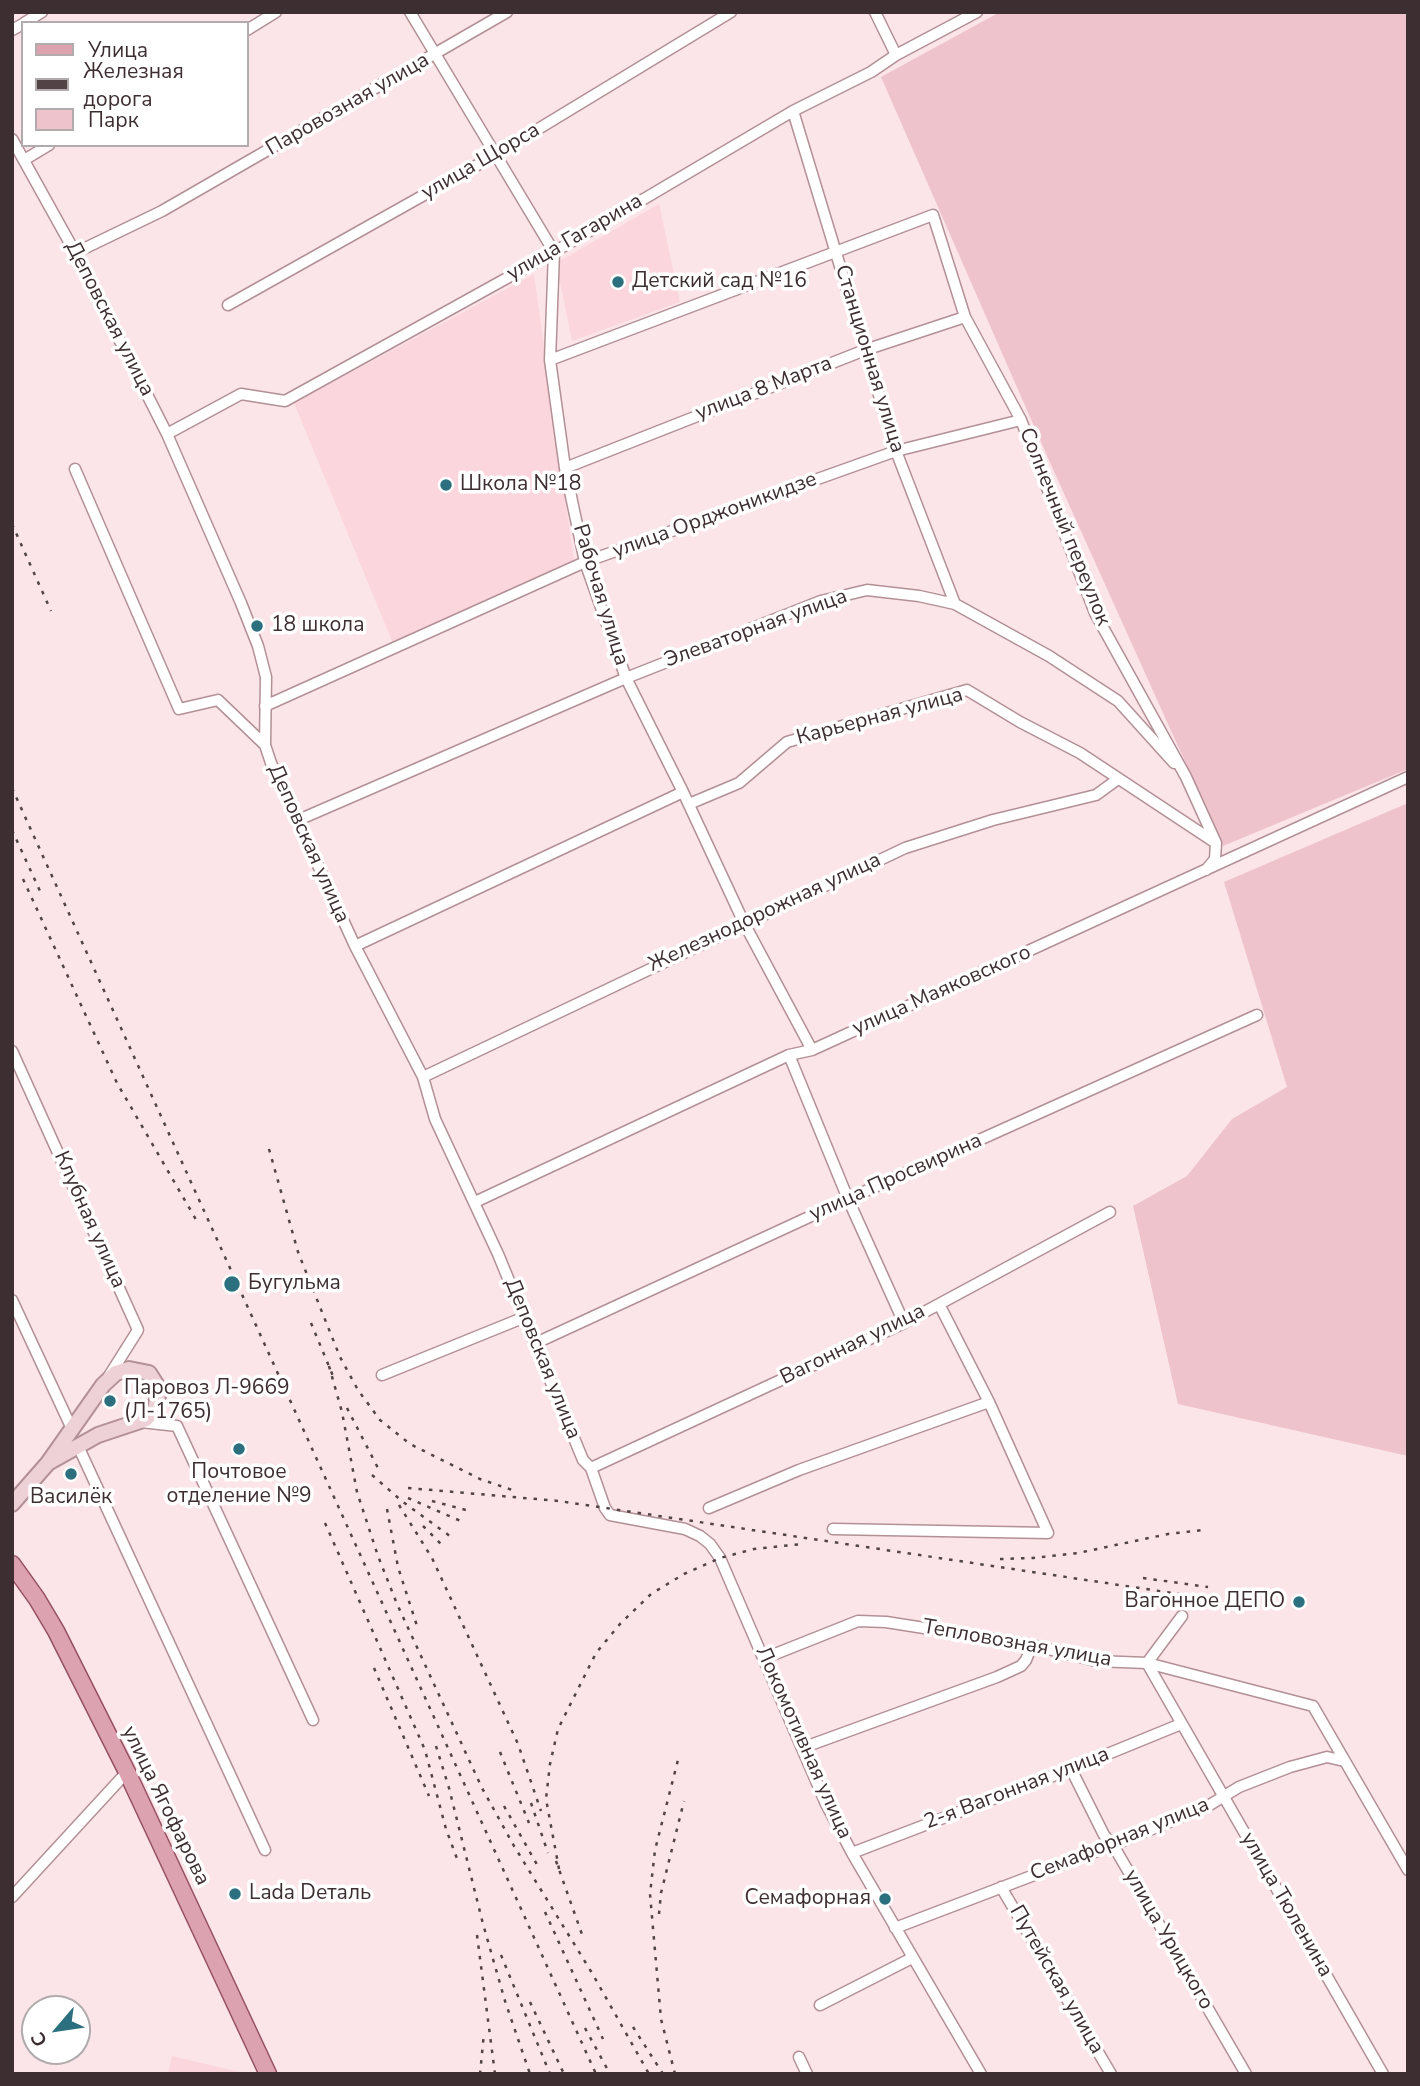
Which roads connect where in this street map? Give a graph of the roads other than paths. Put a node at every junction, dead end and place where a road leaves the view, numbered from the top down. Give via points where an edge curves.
1 (42, 12) edge
2 (276, 12) edge
3 (410, 12) edge
4 (507, 12) edge
5 (731, 12) edge
6 (876, 12) edge
7 (977, 12) edge
8 (26, 21) edge
9 (248, 29) edge
10 (437, 54) junction
11 (895, 55) junction
12 (793, 111) junction
13 (12, 139) edge
14 (46, 147) edge
15 (497, 154) junction
16 (24, 160) junction
17 (554, 252) junction
18 (837, 252) junction
19 (75, 253) junction
20 (228, 305) dead end
21 (965, 317) junction
22 (865, 350) junction
23 (550, 360) junction
24 (1021, 420) junction
25 (167, 434) junction
26 (896, 451) junction
27 (565, 468) junction
28 (75, 469) dead end
29 (585, 562) junction
30 (955, 604) junction
31 (625, 678) junction
32 (265, 706) junction
33 (265, 745) junction
34 (1186, 776) junction
35 (1408, 777) edge
36 (1118, 779) junction
37 (683, 792) junction
38 (689, 804) junction
39 (296, 821) junction
40 (1216, 843) junction
41 (1206, 870) junction
42 (744, 923) junction
43 (355, 946) junction
44 (1257, 1015) dead end
45 (812, 1050) junction
46 (12, 1051) edge
47 (789, 1055) junction
48 (423, 1077) junction
49 (848, 1199) junction
50 (475, 1202) junction
51 (1110, 1212) dead end
52 (12, 1300) edge
53 (939, 1304) junction
54 (525, 1317) junction
55 (904, 1323) junction
56 (536, 1343) junction
57 (382, 1375) dead end
58 (103, 1385) junction
59 (989, 1402) junction
60 (141, 1422) junction
61 (72, 1429) junction
62 (78, 1446) junction
63 (48, 1464) junction
64 (591, 1468) junction
65 (12, 1504) edge
66 (709, 1508) dead end
67 (833, 1529) dead end
68 (12, 1564) edge
69 (1181, 1616) dead end
70 (1032, 1645) junction
71 (765, 1658) junction
72 (1147, 1663) junction
73 (313, 1720) dead end
74 (1181, 1724) junction
75 (802, 1748) junction
76 (1344, 1761) junction
77 (1071, 1769) junction
78 (127, 1772) junction
79 (1223, 1797) junction
80 (1113, 1845) junction
81 (265, 1850) dead end
82 (852, 1853) junction
83 (1408, 1870) edge
84 (1001, 1887) junction
85 (12, 1896) edge
86 (895, 1928) junction
87 (912, 1958) junction
88 (820, 2005) dead end
89 (799, 2057) dead end
90 (268, 2074) edge
91 (807, 2074) edge
92 (981, 2074) edge
93 (1111, 2074) edge
94 (1246, 2074) edge
95 (1383, 2074) edge

1 - 8 street
2 - 9 street
3 - 10 street
4 - 10 street, Паровозная улица
5 - 15 street, улица Щорса
6 - 11 street
7 - 11 street, улица Гагарина
10 - 15 street
10 - 19 street, Паровозная улица via 162,211
11 - 12 street, улица Гагарина via 872,72
12 - 17 street, улица Гагарина
12 - 18 street, Станционная улица
13 - 16 street, Деповская улица
14 - 16 street
15 - 17 street
15 - 20 street, улица Щорса
16 - 19 street, Деповская улица
17 - 23 street, Рабочая улица
17 - 25 street, улица Гагарина via 285,401 241,394
18 - 21 street, Солнечный переулок via 933,215
18 - 22 street, Станционная улица
18 - 23 street
19 - 25 street, Деповская улица
21 - 22 street, улица 8 Марта
21 - 24 street, Солнечный переулок
22 - 26 street, Станционная улица
22 - 27 street, улица 8 Марта
23 - 27 street, Рабочая улица
24 - 26 street, улица Орджоникидзе
24 - 34 street, Солнечный переулок via 1095,613
25 - 32 street, Деповская улица via 258,646 266,677
26 - 29 street, улица Орджоникидзе
26 - 30 street, Станционная улица
27 - 29 street, Рабочая улица
28 - 33 street via 179,709 218,700
29 - 31 street, Рабочая улица
29 - 32 street, улица Орджоникидзе
30 - 31 street, Элеваторная улица via 867,590 821,601
30 - 34 street, Элеваторная улица via 1118,701
31 - 37 street, Рабочая улица
31 - 39 street, Элеваторная улица
32 - 33 street, Деповская улица
33 - 39 street, Деповская улица
34 - 40 street, Солнечный переулок
35 - 41 street, улица Маяковского
36 - 38 street, Карьерная улица via 967,690 787,742 739,783
36 - 40 street, Карьерная улица
36 - 42 street, Железнодорожная улица via 1096,795 905,848
37 - 38 street, Рабочая улица
37 - 43 street
38 - 42 street, Рабочая улица
39 - 43 street, Деповская улица
40 - 41 street via 1215,859
41 - 45 street, улица Маяковского
42 - 45 street, Рабочая улица
42 - 48 street, Железнодорожная улица
43 - 48 street, Деповская улица
44 - 49 street, улица Просвирина
45 - 47 street, улица Маяковского
46 - 58 street, Клубная улица via 138,1330
47 - 49 street
47 - 50 street, улица Маяковского
48 - 50 street, Деповская улица via 435,1119
49 - 55 street
49 - 56 street, улица Просвирина
50 - 54 street, Деповская улица
51 - 53 street, Вагонная улица
52 - 61 street
53 - 55 street, Вагонная улица
53 - 59 street
54 - 56 street, Деповская улица
54 - 57 street
55 - 64 street, Вагонная улица
56 - 64 street, Деповская улица via 583,1460
58 - 60 street via 129,1368 149,1373 156,1384 157,1400
58 - 61 street
59 - 66 street via 799,1470
59 - 67 street via 1048,1533
60 - 62 street
60 - 73 street via 177,1426
61 - 63 street
62 - 63 street
62 - 81 street
63 - 65 street
64 - 71 street, Локомотивная улица via 610,1515 685,1529 710,1544 727,1570
68 - 78 main road, улица Ягофарова via 56,1632
69 - 72 street
70 - 71 street, Тепловозная улица via 858,1621
70 - 72 street, Тепловозная улица via 1096,1661
70 - 75 street via 1021,1666 997,1677
71 - 75 street, Локомотивная улица
72 - 74 street, улица Тюленина
72 - 76 street, Тепловозная улица via 1313,1706
74 - 77 street, 2-я Вагонная улица
74 - 79 street, улица Тюленина
75 - 82 street, Локомотивная улица
76 - 79 street, Семафорная улица via 1327,1757 1290,1767
76 - 83 street
77 - 80 street, улица Урицкого
77 - 82 street, 2-я Вагонная улица
78 - 85 street
78 - 90 main road, улица Ягофарова
79 - 80 street, Семафорная улица
79 - 95 street, улица Тюленина
80 - 84 street, Семафорная улица
80 - 94 street, улица Урицкого
82 - 86 street, Локомотивная улица
84 - 86 street, Семафорная улица
84 - 93 street, Путейская улица
86 - 87 street, Локомотивная улица
87 - 88 street
87 - 92 street, Локомотивная улица
89 - 91 street

